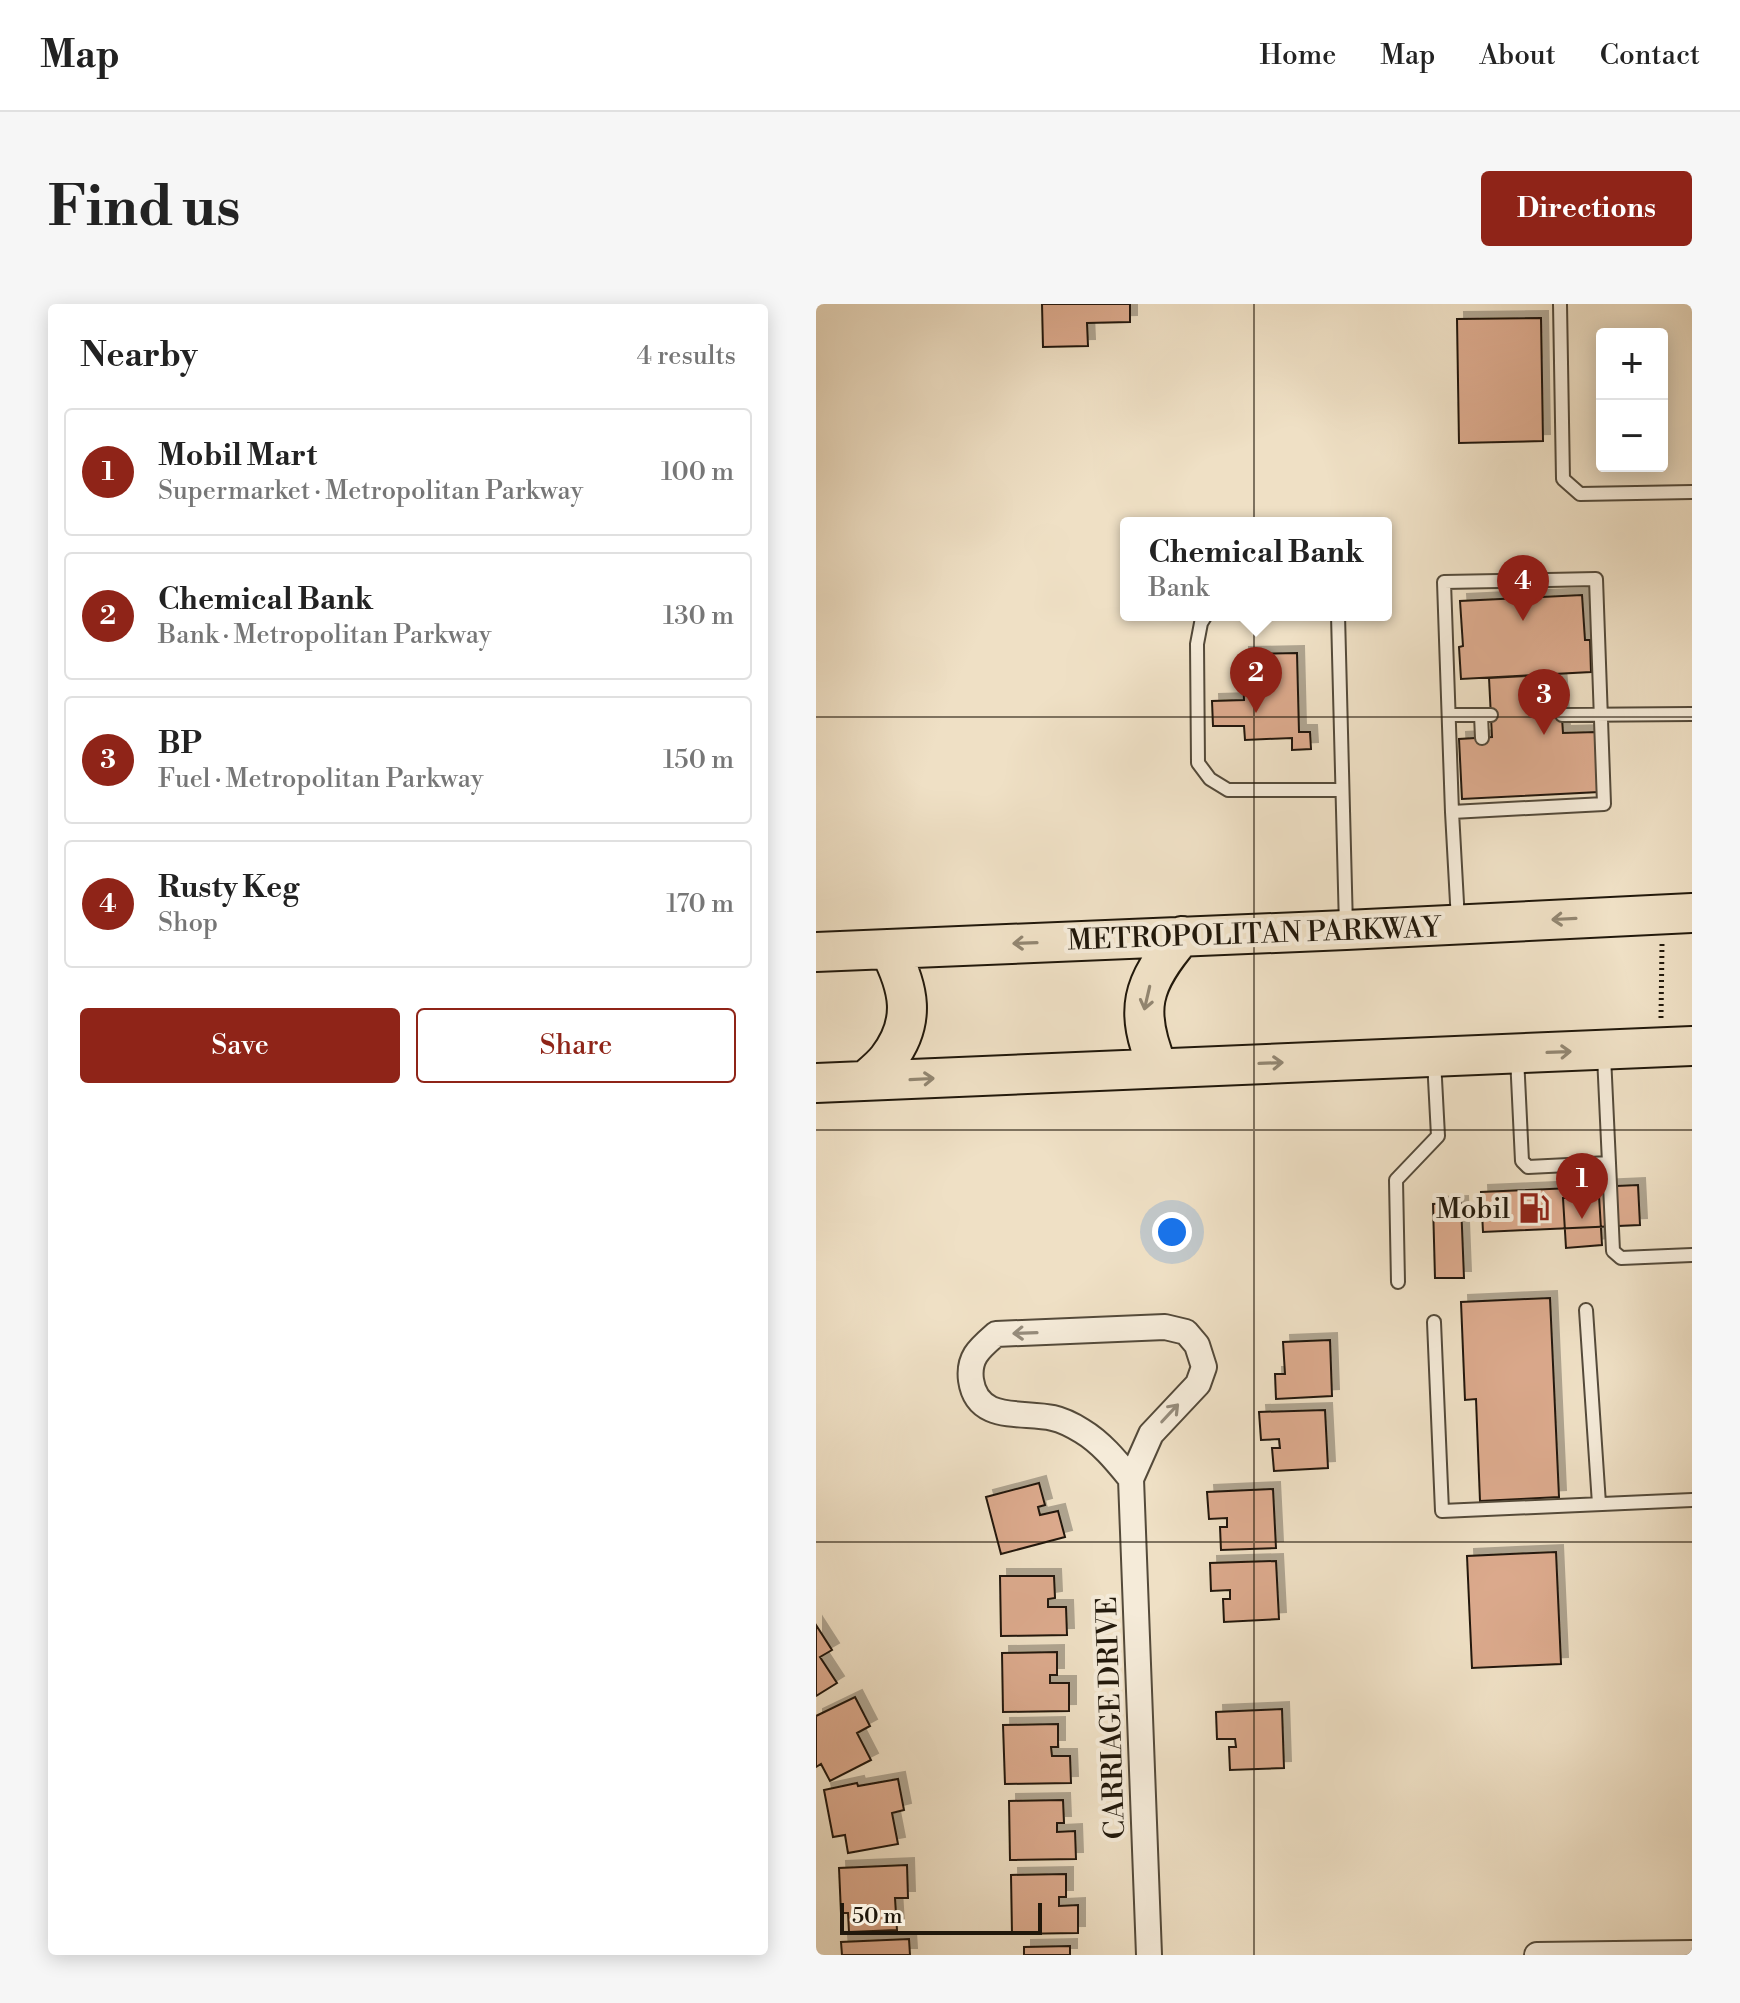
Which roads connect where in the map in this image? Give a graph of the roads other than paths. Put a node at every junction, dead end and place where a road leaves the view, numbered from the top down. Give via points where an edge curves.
1 (1560, 304) edge
2 (1692, 492) edge
3 (1202, 621) edge
4 (1338, 621) edge
5 (1692, 714) edge
6 (1449, 715) junction
7 (1562, 715) dead end
8 (1601, 715) junction
9 (1482, 738) dead end
10 (1342, 790) junction
11 (1452, 812) junction
12 (1692, 913) edge
13 (1458, 924) junction
14 (1346, 930) junction
15 (1182, 936) junction
16 (889, 949) junction
17 (816, 952) edge
18 (1692, 1046) edge
19 (1604, 1050) junction
20 (1517, 1053) junction
21 (1434, 1056) junction
22 (1158, 1068) junction
23 (865, 1081) junction
24 (816, 1083) edge
25 (1609, 1163) junction
26 (1692, 1255) edge
27 (1398, 1282) dead end
28 (1586, 1310) dead end
29 (1434, 1322) dead end
30 (1131, 1479) junction
31 (1692, 1500) edge
32 (1599, 1504) junction
33 (1692, 1953) edge
34 (1149, 1955) edge
35 (1537, 1955) edge

1 - 2 lane via 1563,479 1580,494
3 - 10 lane via 1197,644 1198,763 1210,779 1228,790
4 - 10 lane
5 - 8 lane
6 - 8 lane via 1444,582 1596,579
6 - 9 lane via 1486,715
6 - 11 lane
7 - 8 lane
8 - 11 lane via 1604,804 1562,800 1486,804
10 - 14 lane
11 - 13 lane
12 -> 13 main road, METROPOLITAN PARKWAY
13 - 14 main road, METROPOLITAN PARKWAY
14 - 15 main road, METROPOLITAN PARKWAY
15 -> 16 main road, METROPOLITAN PARKWAY
15 -> 22 main road via 1163,958 1145,999 1143,1021
16 - 17 main road, METROPOLITAN PARKWAY
16 - 23 main road via 907,993 907,1012 888,1060
18 - 19 main road
20 -> 19 main road
19 - 25 lane
20 - 21 main road
20 - 25 lane via 1522,1161 1528,1167
22 -> 21 main road
21 - 27 lane via 1438,1136 1396,1180
23 -> 22 main road
23 - 24 main road
25 - 26 lane via 1613,1251 1621,1258
28 - 32 lane
29 - 32 lane via 1442,1511
30 -> 30 street, CARRIAGE DRIVE via 1151,1434 1198,1384 1204,1367 1186,1332 1165,1327 996,1334 976,1351 970,1373 973,1392 987,1408 1055,1418 1083,1431
30 - 34 street, CARRIAGE DRIVE
31 - 32 lane
33 - 35 street

